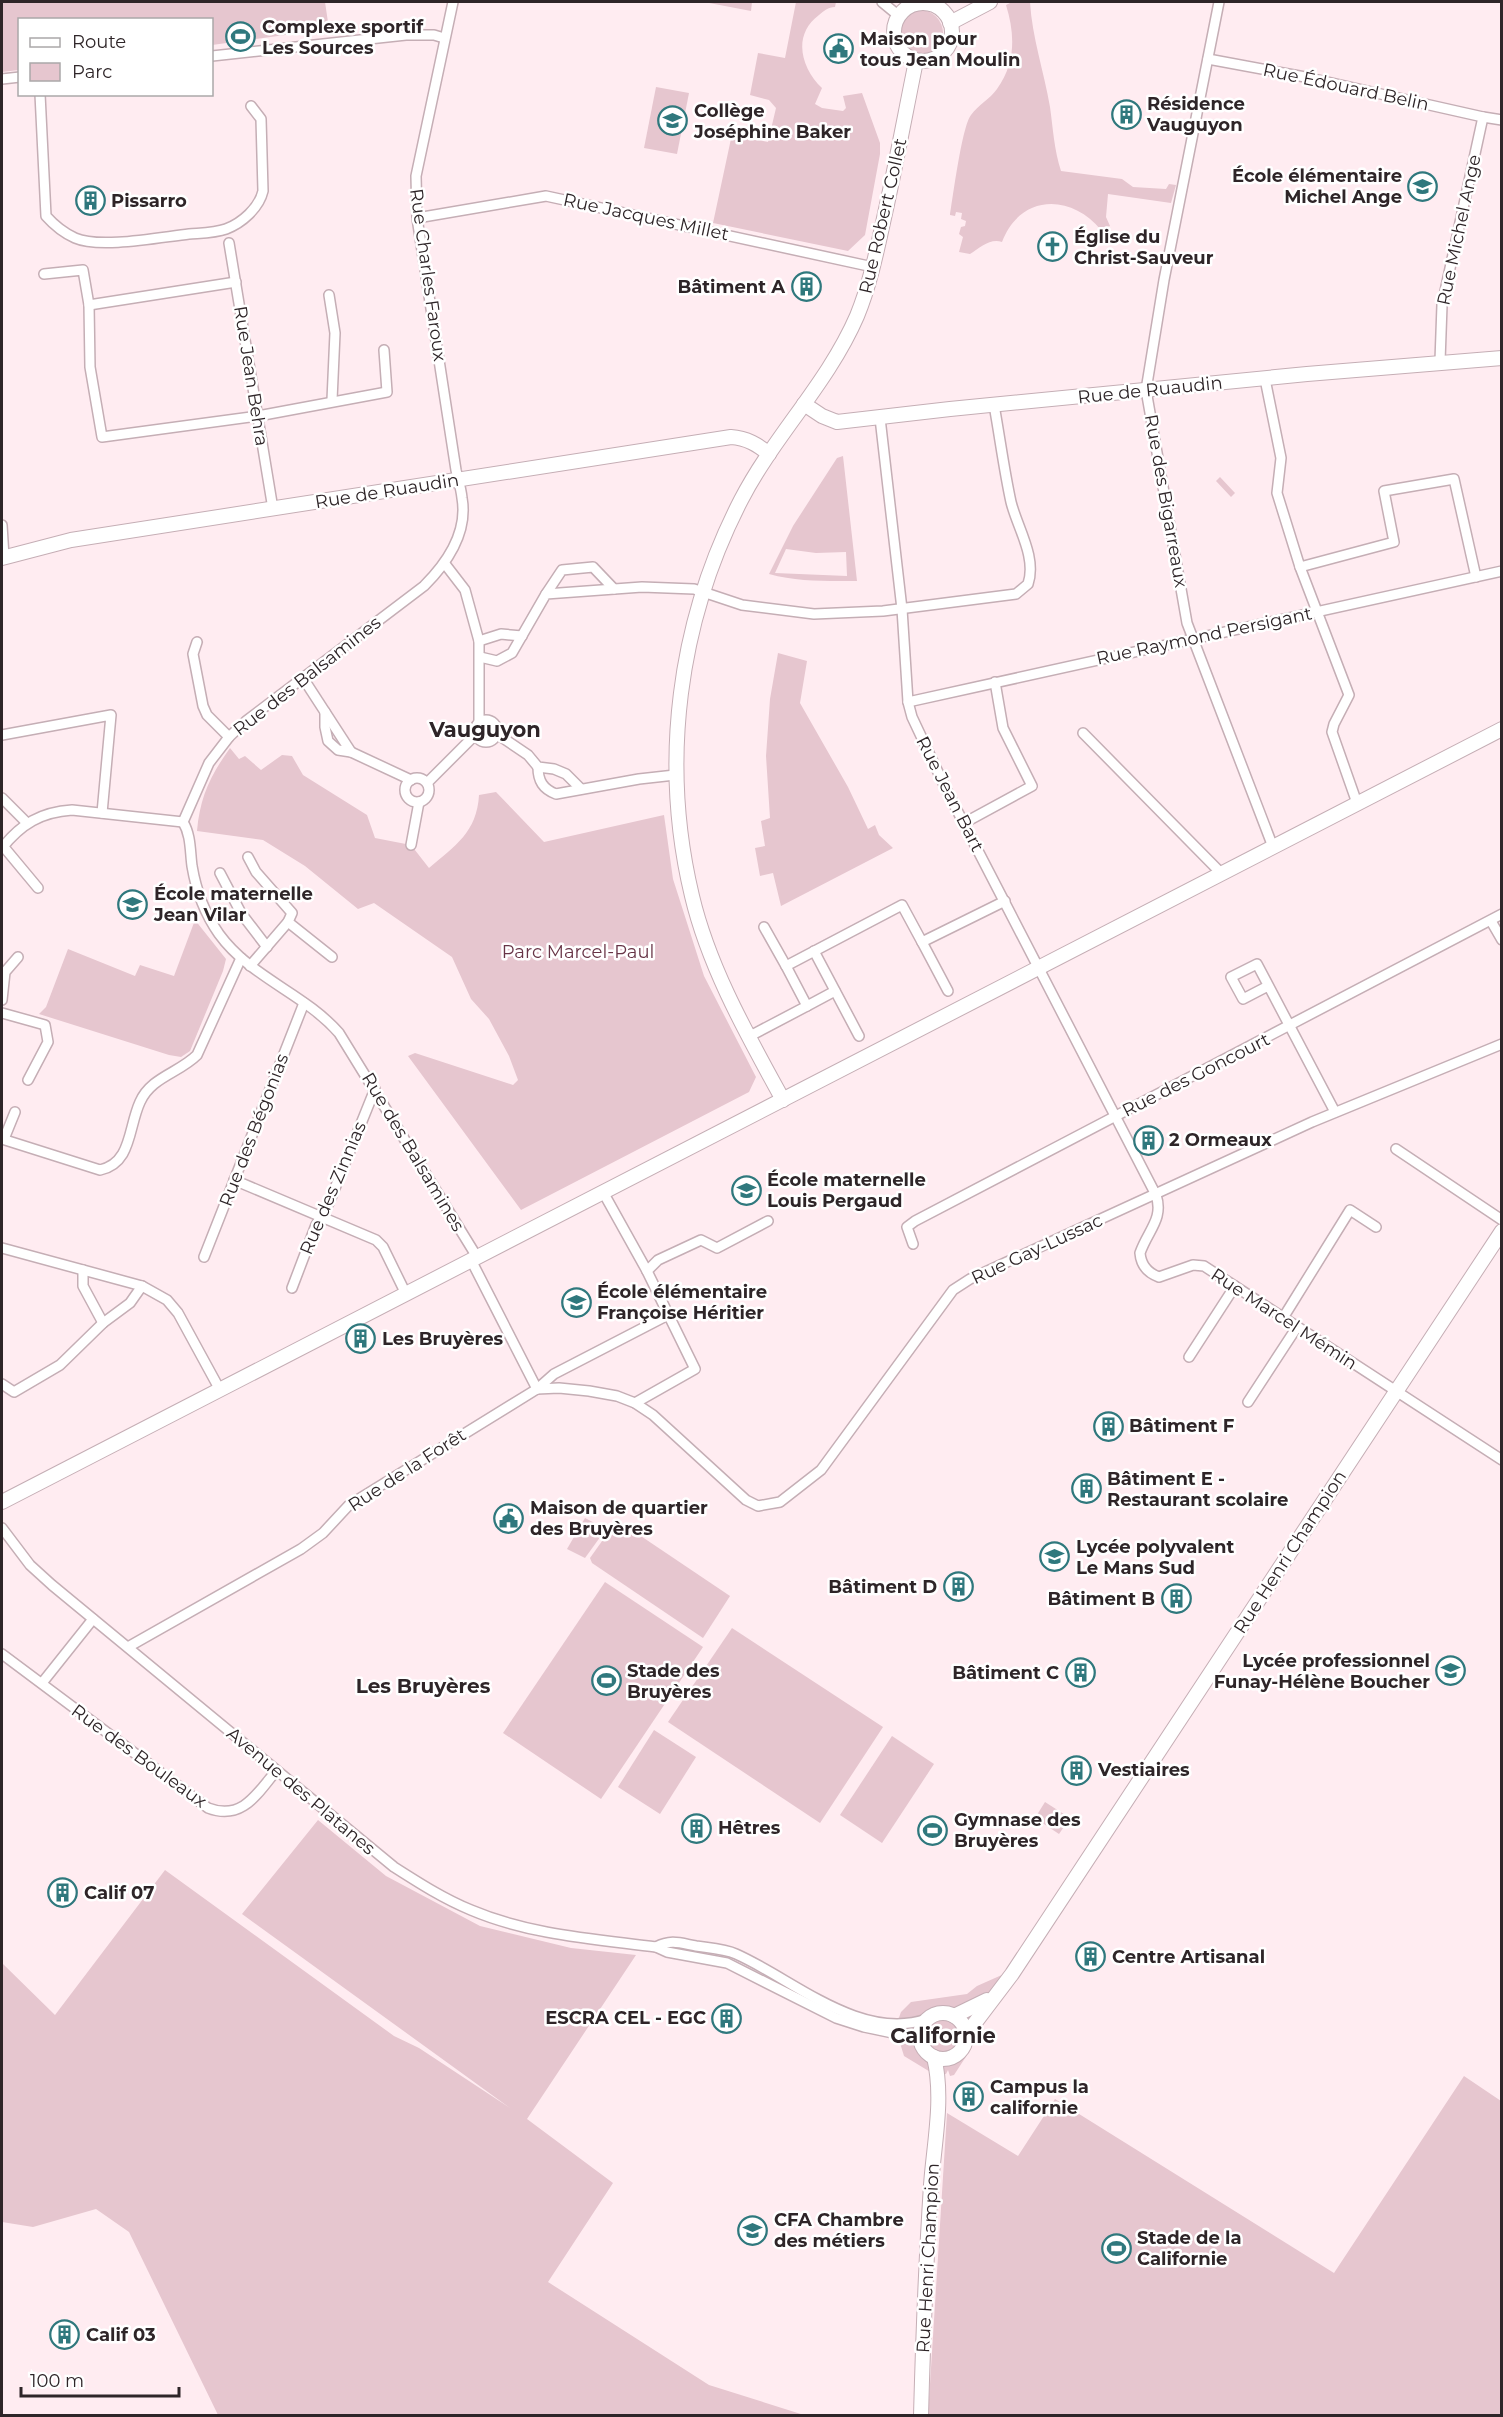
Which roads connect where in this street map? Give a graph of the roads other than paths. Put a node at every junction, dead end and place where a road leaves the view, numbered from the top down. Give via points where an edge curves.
1 (453, 2) edge
2 (882, 2) edge
3 (990, 2) edge
4 (1219, 2) edge
5 (899, 16) junction
6 (950, 23) junction
7 (444, 38) junction
8 (213, 56) edge
9 (1208, 59) junction
10 (916, 61) junction
11 (18, 77) edge
12 (2, 79) edge
13 (40, 96) edge
14 (251, 106) dead end
15 (1502, 110) edge
16 (1483, 117) junction
17 (1500, 120) edge
18 (417, 218) junction
19 (229, 243) dead end
20 (873, 267) junction
21 (44, 273) dead end
22 (236, 282) junction
23 (329, 295) dead end
24 (89, 305) junction
25 (384, 350) dead end
26 (1502, 358) edge
27 (1440, 361) junction
28 (1265, 379) junction
29 (1146, 390) junction
30 (332, 400) junction
31 (804, 404) junction
32 (994, 405) junction
33 (258, 416) junction
34 (880, 418) junction
35 (770, 454) junction
36 (458, 479) junction
37 (273, 509) junction
38 (2, 525) edge
39 (3, 557) edge
40 (445, 564) junction
41 (1300, 567) junction
42 (1502, 571) edge
43 (1476, 577) junction
44 (614, 589) junction
45 (702, 592) junction
46 (546, 594) junction
47 (903, 609) junction
48 (1317, 612) junction
49 (522, 636) junction
50 (1191, 638) junction
51 (479, 641) junction
52 (197, 642) dead end
53 (480, 657) junction
54 (303, 678) junction
55 (994, 682) junction
56 (908, 702) junction
57 (479, 722) junction
58 (1502, 729) edge
59 (1083, 733) dead end
60 (497, 734) junction
61 (2, 735) edge
62 (475, 735) junction
63 (229, 737) junction
64 (538, 766) junction
65 (675, 775) junction
66 (411, 780) junction
67 (427, 783) junction
68 (580, 788) junction
69 (2, 798) edge
70 (419, 802) junction
71 (1357, 803) junction
72 (102, 813) junction
73 (183, 822) junction
74 (27, 823) junction
75 (964, 824) junction
76 (411, 845) dead end
77 (1273, 846) junction
78 (2, 847) edge
79 (248, 857) dead end
80 (220, 873) dead end
81 (1221, 873) junction
82 (38, 888) dead end
83 (1005, 901) junction
84 (1502, 914) edge
85 (1491, 921) junction
86 (288, 922) junction
87 (764, 927) dead end
88 (1502, 940) edge
89 (922, 942) junction
90 (267, 947) junction
91 (814, 951) junction
92 (18, 957) dead end
93 (332, 957) dead end
94 (241, 958) junction
95 (250, 966) junction
96 (786, 966) junction
97 (1039, 968) junction
98 (1268, 986) dead end
99 (835, 991) junction
100 (948, 991) dead end
101 (2, 1000) edge
102 (304, 1003) junction
103 (807, 1006) junction
104 (2, 1013) edge
105 (1290, 1026) junction
106 (750, 1036) junction
107 (859, 1036) dead end
108 (1502, 1044) edge
109 (28, 1080) dead end
110 (375, 1089) junction
111 (783, 1100) junction
112 (15, 1112) dead end
113 (1335, 1112) junction
114 (1116, 1116) junction
115 (3, 1139) edge
116 (1396, 1149) dead end
117 (234, 1180) junction
118 (603, 1192) junction
119 (1156, 1195) junction
120 (322, 1215) junction
121 (1502, 1220) edge
122 (768, 1221) dead end
123 (1376, 1227) dead end
124 (1502, 1231) edge
125 (912, 1244) dead end
126 (2, 1248) edge
127 (204, 1257) dead end
128 (474, 1259) junction
129 (83, 1270) junction
130 (647, 1271) junction
131 (142, 1286) junction
132 (1235, 1286) junction
133 (291, 1288) dead end
134 (406, 1294) junction
135 (668, 1315) junction
136 (1283, 1318) junction
137 (103, 1323) junction
138 (1297, 1327) junction
139 (1189, 1357) dead end
140 (2, 1384) edge
141 (537, 1389) junction
142 (220, 1390) junction
143 (1395, 1391) junction
144 (1248, 1402) dead end
145 (635, 1403) junction
146 (1502, 1460) edge
147 (2, 1502) edge
148 (2, 1528) edge
149 (93, 1619) junction
150 (128, 1647) junction
151 (2, 1654) edge
152 (42, 1683) junction
153 (276, 1771) junction
154 (657, 1947) junction
155 (998, 1993) junction
156 (954, 2016) junction
157 (927, 2019) junction
158 (965, 2036) junction
159 (922, 2045) junction
160 (955, 2055) junction
161 (934, 2057) junction
162 (938, 2101) junction
163 (921, 2415) edge

1 - 7 street, Rue Charles Faroux
2 - 5 street
3 - 6 street
4 - 9 street, Rue des Bigarreaux
5 - 6 street via 910,6 927,4 940,9
5 - 10 street via 895,41 903,53
6 - 10 street via 952,34 944,53 929,61
7 - 8 street via 413,34
7 - 18 street, Rue Charles Faroux via 416,176
9 - 16 street, Rue Édouard Belin
9 - 29 street, Rue des Bigarreaux
10 - 20 street, Rue Robert Collet
11 - 12 street
13 - 14 street via 46,216 76,239 92,242 225,230 253,211 263,191 261,119
15 - 17 street
16 - 17 street
16 - 27 street, Rue Michel Ange via 1442,304
18 - 20 street, Rue Jacques Millet via 546,196
18 - 36 street, Rue Charles Faroux
19 - 22 street, Rue Jean Behra
20 - 31 street, Rue Robert Collet via 847,338
21 - 24 street via 83,270
22 - 24 street
22 - 33 street, Rue Jean Behra
23 - 30 street via 335,333
24 - 33 street via 90,367 102,437
25 - 30 street via 387,392
26 - 27 street, Rue de Ruaudin
27 - 28 street, Rue de Ruaudin
28 - 29 street, Rue de Ruaudin
28 - 41 street via 1281,458 1277,493
29 - 32 street, Rue de Ruaudin
29 - 50 street, Rue des Bigarreaux
30 - 33 street
31 - 34 street, Rue de Ruaudin via 837,422
31 - 35 street, Rue Robert Collet
32 - 34 street, Rue de Ruaudin
32 - 47 street via 1012,504 1025,545 1028,584 1008,596
33 - 37 street, Rue Jean Behra
34 - 47 street, Rue Jean Bart
35 - 36 street, Rue de Ruaudin via 754,443 731,437
35 - 45 street, Rue Robert Collet via 740,502
36 - 37 street, Rue de Ruaudin
36 - 40 street, Rue des Balsamines via 463,499 461,528
37 - 39 street, Rue de Ruaudin via 71,540
38 - 39 street
40 - 51 street via 465,590
40 - 54 street, Rue des Balsamines via 424,586
41 - 43 street via 1394,542 1384,490 1454,479
41 - 48 street
42 - 43 street, Rue Raymond Persigant
43 - 48 street, Rue Raymond Persigant
44 - 45 street
44 - 46 street
44 - 46 street via 593,567 562,570
45 - 47 street via 742,604 814,614
45 - 65 street, Rue Robert Collet via 681,687
46 - 49 street
47 - 56 street, Rue Jean Bart
48 - 50 street, Rue Raymond Persigant
48 - 71 street via 1349,695 1332,732
49 - 51 street via 501,634
49 - 53 street via 505,658 497,661
50 - 55 street, Rue Raymond Persigant
50 - 77 street, Rue des Bigarreaux
51 - 53 street
52 - 63 street via 193,654 203,706
53 - 57 street
54 - 63 street, Rue des Balsamines
54 - 66 street via 325,712 328,741 338,750 351,752
55 - 56 street, Rue Raymond Persigant
55 - 75 street via 1003,728 1032,786
56 - 75 street, Rue Jean Bart
57 - 60 street via 494,723
57 - 62 street
58 - 71 street
59 - 81 street
60 - 62 street via 487,743
60 - 64 street
61 - 72 street via 111,715
62 - 67 street
63 - 73 street, Rue des Balsamines via 209,763
64 - 68 street via 566,774
64 - 68 street via 538,777 549,791 556,794
65 - 68 street
65 - 106 street, Rue Robert Collet via 680,837 692,898 720,975
66 - 67 street via 420,778
66 - 70 street via 406,786 407,796
67 - 70 street via 428,795
69 - 74 street
70 - 76 street
71 - 77 street
72 - 73 street
72 - 74 street via 55,811
73 - 94 street, Rue des Balsamines via 188,830 200,896 213,924
74 - 78 street
75 - 83 street, Rue Jean Bart
77 - 81 street
78 - 82 street
79 - 86 street via 292,913
80 - 90 street via 241,913
81 - 97 street
83 - 89 street
83 - 97 street, Rue Jean Bart
84 - 85 street, Rue des Goncourt
85 - 88 street
85 - 105 street, Rue des Goncourt
86 - 90 street
86 - 93 street
87 - 96 street
89 - 91 street via 902,904
89 - 100 street
90 - 95 street
91 - 96 street
91 - 99 street
92 - 101 street via 5,972
94 - 95 street, Rue des Balsamines
94 - 115 street via 197,1055 187,1066 147,1089 121,1159 112,1167 100,1170
95 - 102 street, Rue des Balsamines
96 - 103 street
97 - 111 street
97 - 114 street, Rue Jean Bart
98 - 105 street
99 - 103 street
99 - 107 street
102 - 110 street, Rue des Balsamines via 339,1034
102 - 117 street, Rue des Bégonias
103 - 106 street
104 - 109 street via 45,1025 48,1042
105 - 113 street
105 - 114 street, Rue des Goncourt
106 - 111 street, Rue Robert Collet
108 - 113 street, Rue Gay-Lussac
110 - 120 street, Rue des Zinnias
110 - 128 street, Rue des Balsamines
111 - 118 street
112 - 115 street
113 - 119 street, Rue Gay-Lussac
114 - 119 street, Rue Jean Bart
114 - 125 street, Rue des Goncourt via 915,1221 907,1227
116 - 121 street
117 - 120 street
117 - 127 street, Rue des Bégonias
118 - 128 street
118 - 130 street
119 - 132 street, Rue Marcel Mémin via 1159,1216 1140,1253 1146,1269 1159,1277 1193,1265 1204,1266
119 - 145 street, Rue Gay-Lussac via 953,1290 821,1470 780,1502 758,1506 746,1500
120 - 133 street, Rue des Zinnias
120 - 134 street via 376,1240
122 - 130 street via 717,1248 701,1240 658,1260
123 - 136 street via 1350,1210
124 - 143 street, Rue Henri Champion
126 - 129 street
128 - 134 street
128 - 141 street, Rue des Balsamines
129 - 131 street
129 - 137 street via 83,1286
130 - 135 street
131 - 137 street via 130,1303
131 - 142 street via 162,1297 178,1313
132 - 136 street, Rue Marcel Mémin
132 - 139 street
134 - 142 street
135 - 141 street, Rue de la Forêt via 554,1374
135 - 145 street via 695,1369
136 - 138 street, Rue Marcel Mémin
137 - 140 street via 60,1365 14,1392
138 - 143 street, Rue Marcel Mémin
138 - 144 street
141 - 145 street, Rue Gay-Lussac via 590,1391
141 - 150 street, Rue de la Forêt via 348,1505 323,1533 301,1549
142 - 147 street
143 - 146 street, Rue Marcel Mémin
143 - 155 street, Rue Henri Champion
148 - 149 street, Avenue des Platanes via 30,1565
149 - 150 street, Avenue des Platanes
149 - 152 street
150 - 153 street, Avenue des Platanes
151 - 152 street, Rue des Bouleaux
152 - 153 street, Rue des Bouleaux via 218,1812 240,1809
153 - 154 street, Avenue des Platanes via 394,1867 471,1910 538,1931
154 - 157 street, Avenue des Platanes via 668,1941 734,1953 821,2001 861,2018 890,2023
154 - 159 street, Avenue des Platanes via 728,1963 836,2018 916,2039
155 - 156 street, Rue Henri Champion
155 - 158 street, Rue Henri Champion
156 - 157 street via 939,2013
156 - 158 street via 963,2025
157 - 159 street via 921,2031
158 - 160 street
159 - 161 street
160 - 161 street via 945,2059
160 - 162 street, Rue Henri Champion
161 - 162 street, Rue Henri Champion
162 - 163 street, Rue Henri Champion

